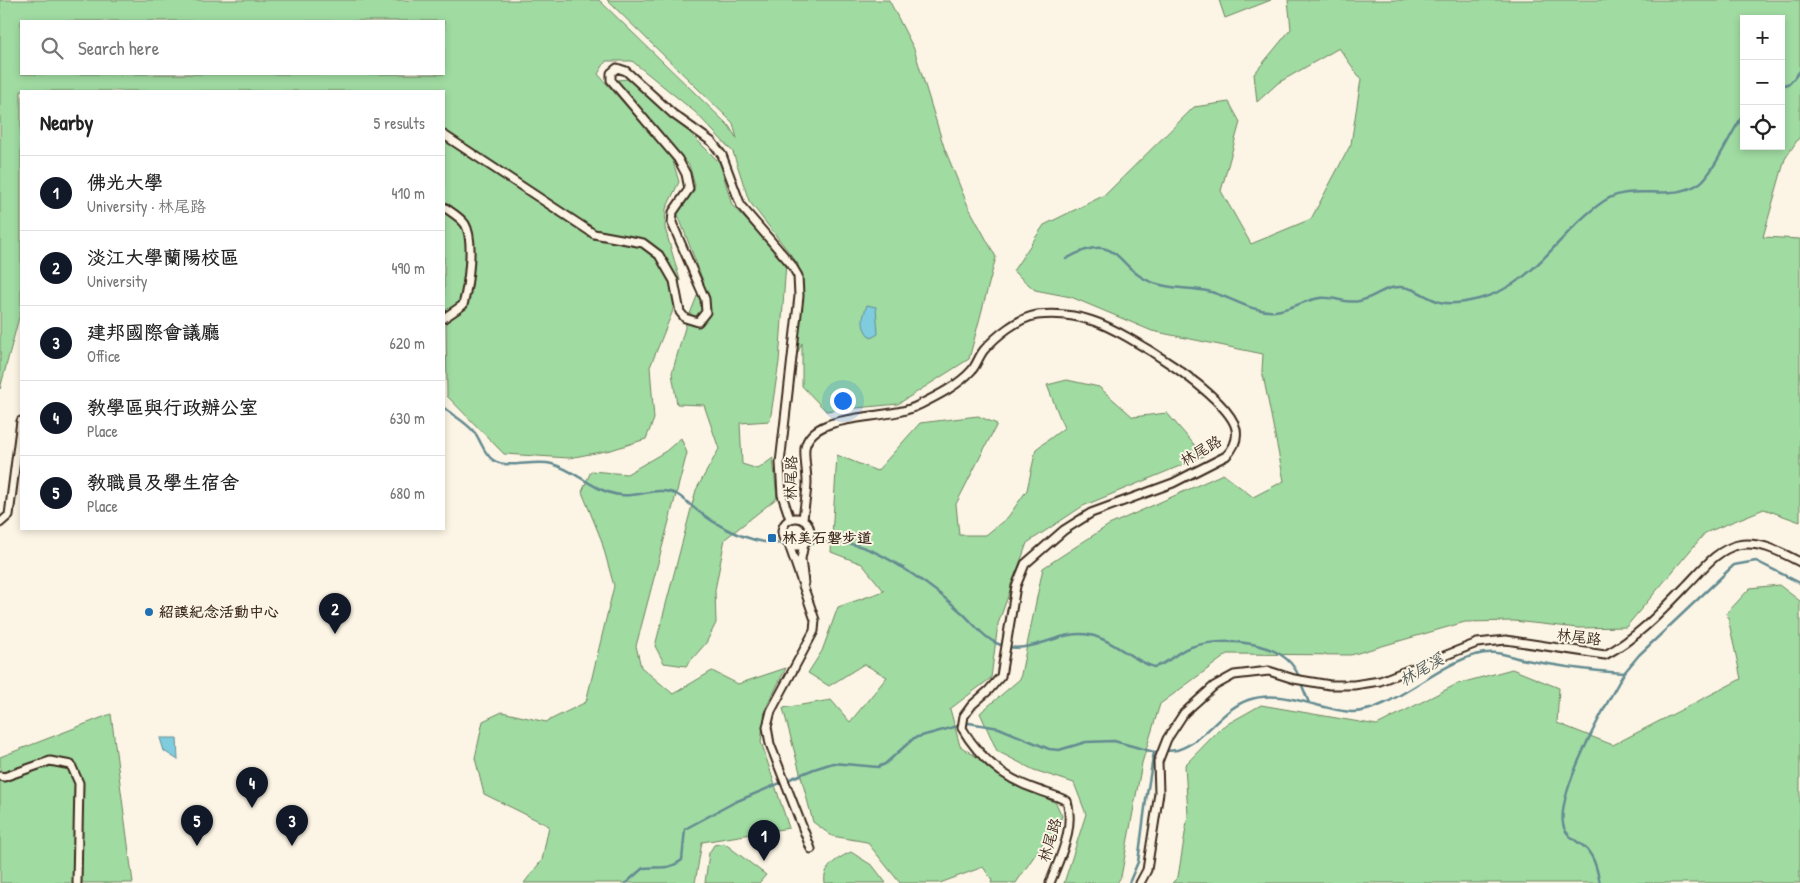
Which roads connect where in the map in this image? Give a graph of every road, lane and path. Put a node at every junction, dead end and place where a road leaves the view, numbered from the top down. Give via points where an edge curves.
1 (445, 136) edge
2 (445, 208) edge
3 (445, 317) edge
4 (20, 429) edge
5 (790, 519) junction
6 (803, 520) junction
7 (0, 524) edge
8 (789, 544) junction
9 (804, 544) junction
10 (1800, 562) edge
11 (804, 586) junction
12 (0, 776) edge
13 (811, 849) dead end
14 (77, 883) edge
15 (1050, 883) edge
16 (1140, 883) edge

1 - 5 street via 594,234 644,243 659,255 671,273 680,312 685,318 698,322 706,312 705,299 672,223 673,212 689,189 686,174 678,159 611,80 611,73 617,68 626,71 673,114 712,142 722,155 742,206 798,276 799,296 780,463 782,494
2 - 3 street via 466,226 469,241 468,284 463,305
4 - 7 street via 9,515
5 - 6 street
5 - 8 street via 782,530 783,538
6 - 9 street via 810,531
6 - 15 street, 林尾路 via 807,484 805,448 811,433 823,425 886,416 915,408 972,370 983,351 1000,335 1035,315 1062,315 1094,321 1188,376 1210,394 1231,419 1236,441 1226,456 1173,483 1091,513 1064,530 1025,564 1016,586 1001,676 964,716 962,728 975,748 1004,776 1067,801 1071,816 1068,833
8 - 9 street
8 - 11 street via 797,574
9 - 11 street via 801,559
10 - 16 street, 林尾路 via 1761,547 1739,545 1717,554 1653,618 1605,655 1506,640 1477,643 1380,681 1354,685 1330,685 1269,671 1234,674 1214,686 1184,713 1167,739 1158,762 1159,793 1147,870
11 - 13 street via 814,631 771,711 767,726 790,800
12 - 14 street via 50,761 71,765 80,783

